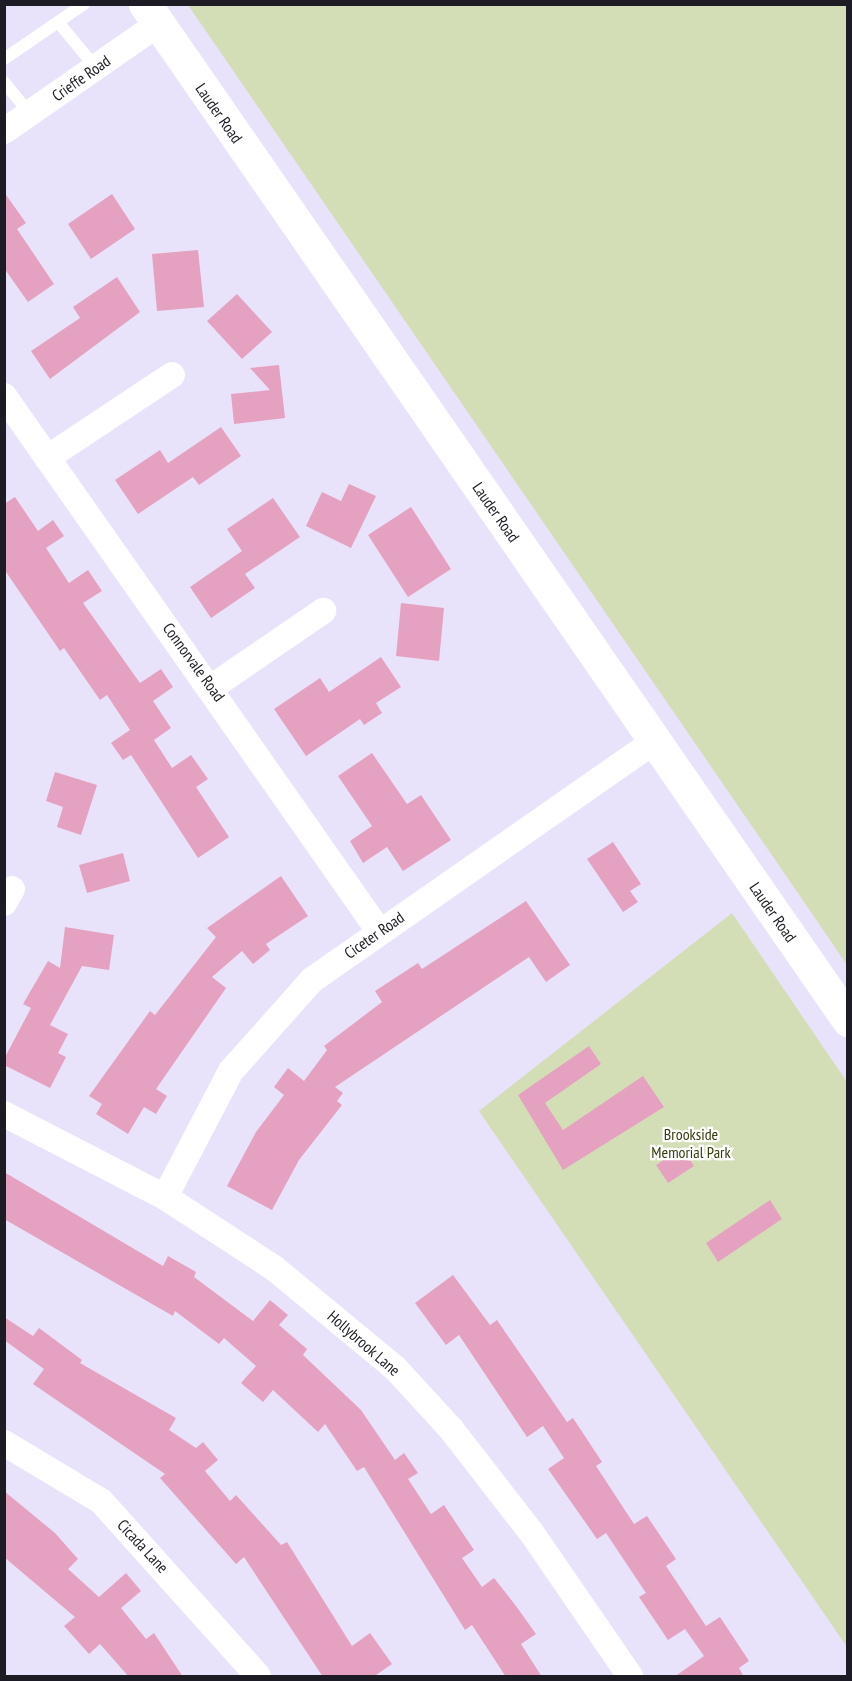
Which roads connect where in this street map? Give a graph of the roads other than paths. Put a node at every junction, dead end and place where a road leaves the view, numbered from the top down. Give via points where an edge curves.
1 (84, 4) edge
2 (151, 14) edge
3 (58, 22) junction
4 (4, 59) edge
5 (96, 69) junction
6 (4, 82) edge
7 (30, 114) junction
8 (4, 131) edge
9 (172, 375) dead end
10 (4, 396) edge
11 (47, 458) junction
12 (324, 611) dead end
13 (212, 687) junction
14 (655, 741) junction
15 (379, 931) junction
16 (848, 1020) edge
17 (4, 1114) edge
18 (165, 1197) junction
19 (4, 1443) edge
20 (258, 1677) edge
21 (630, 1677) edge

1 - 3 lane
2 - 5 street, Crieffe Road
2 - 14 main road, Lauder Road
3 - 4 lane
3 - 5 lane
5 - 7 street, Crieffe Road
6 - 7 lane
7 - 8 street, Crieffe Road
9 - 11 street
10 - 11 street, Connorvale Road
11 - 13 street, Connorvale Road
12 - 13 street
13 - 15 street, Connorvale Road
14 - 15 street, Ciceter Road
14 - 16 main road, Lauder Road
15 - 18 street, Ciceter Road via 312,980 231,1071
17 - 18 street, Hollybrook Lane
18 - 21 street, Hollybrook Lane via 274,1268 395,1368 451,1429 531,1532
19 - 20 street, Cicada Lane via 101,1501

